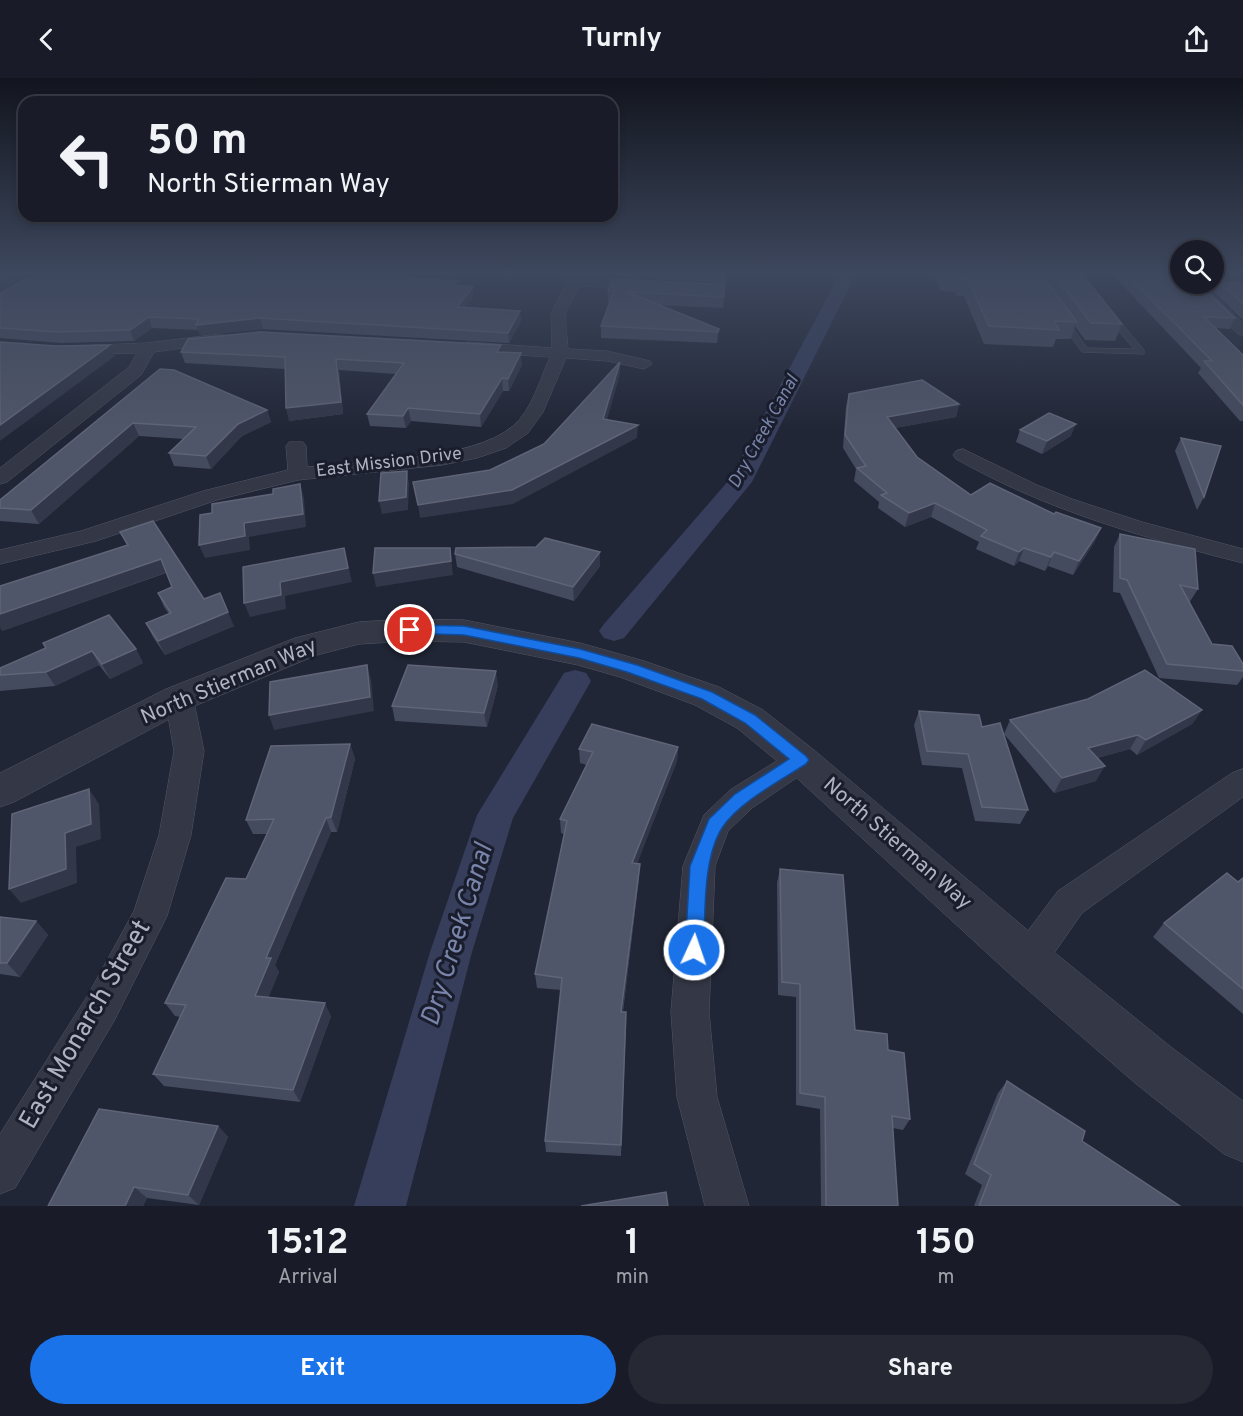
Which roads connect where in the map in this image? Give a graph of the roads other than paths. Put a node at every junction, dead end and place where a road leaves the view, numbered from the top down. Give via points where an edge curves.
1 (559, 327) edge
2 (1068, 327) edge
3 (1120, 327) edge
4 (241, 338) edge
5 (446, 346) edge
6 (147, 348) junction
7 (61, 350) edge
8 (560, 353) junction
9 (644, 364) dead end
10 (296, 446) dead end
11 (963, 455) dead end
12 (298, 474) junction
13 (0, 478) edge
14 (1243, 556) edge
15 (0, 557) edge
16 (179, 698) junction
17 (801, 760) junction
18 (1243, 781) edge
19 (0, 791) edge
20 (1028, 960) junction
21 (1243, 1136) edge
22 (0, 1173) edge
23 (727, 1206) edge

1 - 8 street, East Mission Drive
2 - 3 lane via 1085,350 1141,352
4 - 6 street
5 - 8 street
6 - 7 street
6 - 13 street via 135,371
8 - 9 street via 607,356
8 - 12 street, East Mission Drive via 534,412 521,429 500,444 442,459
10 - 12 street, East Mission Drive
11 - 14 street via 999,477 1082,511
12 - 15 street, East Mission Drive via 210,495 88,536
16 - 17 street, North Stierman Way via 307,646 349,636 410,630 464,631 580,654 707,696 750,719
16 - 19 street, North Stierman Way
16 - 22 street, East Monarch Street via 189,751 175,835 150,916 101,1008
17 - 20 street, North Stierman Way
17 - 23 street via 741,799 715,824 699,866 690,1012 698,1097
18 - 20 street via 1070,902
20 - 21 street, North Stierman Way

